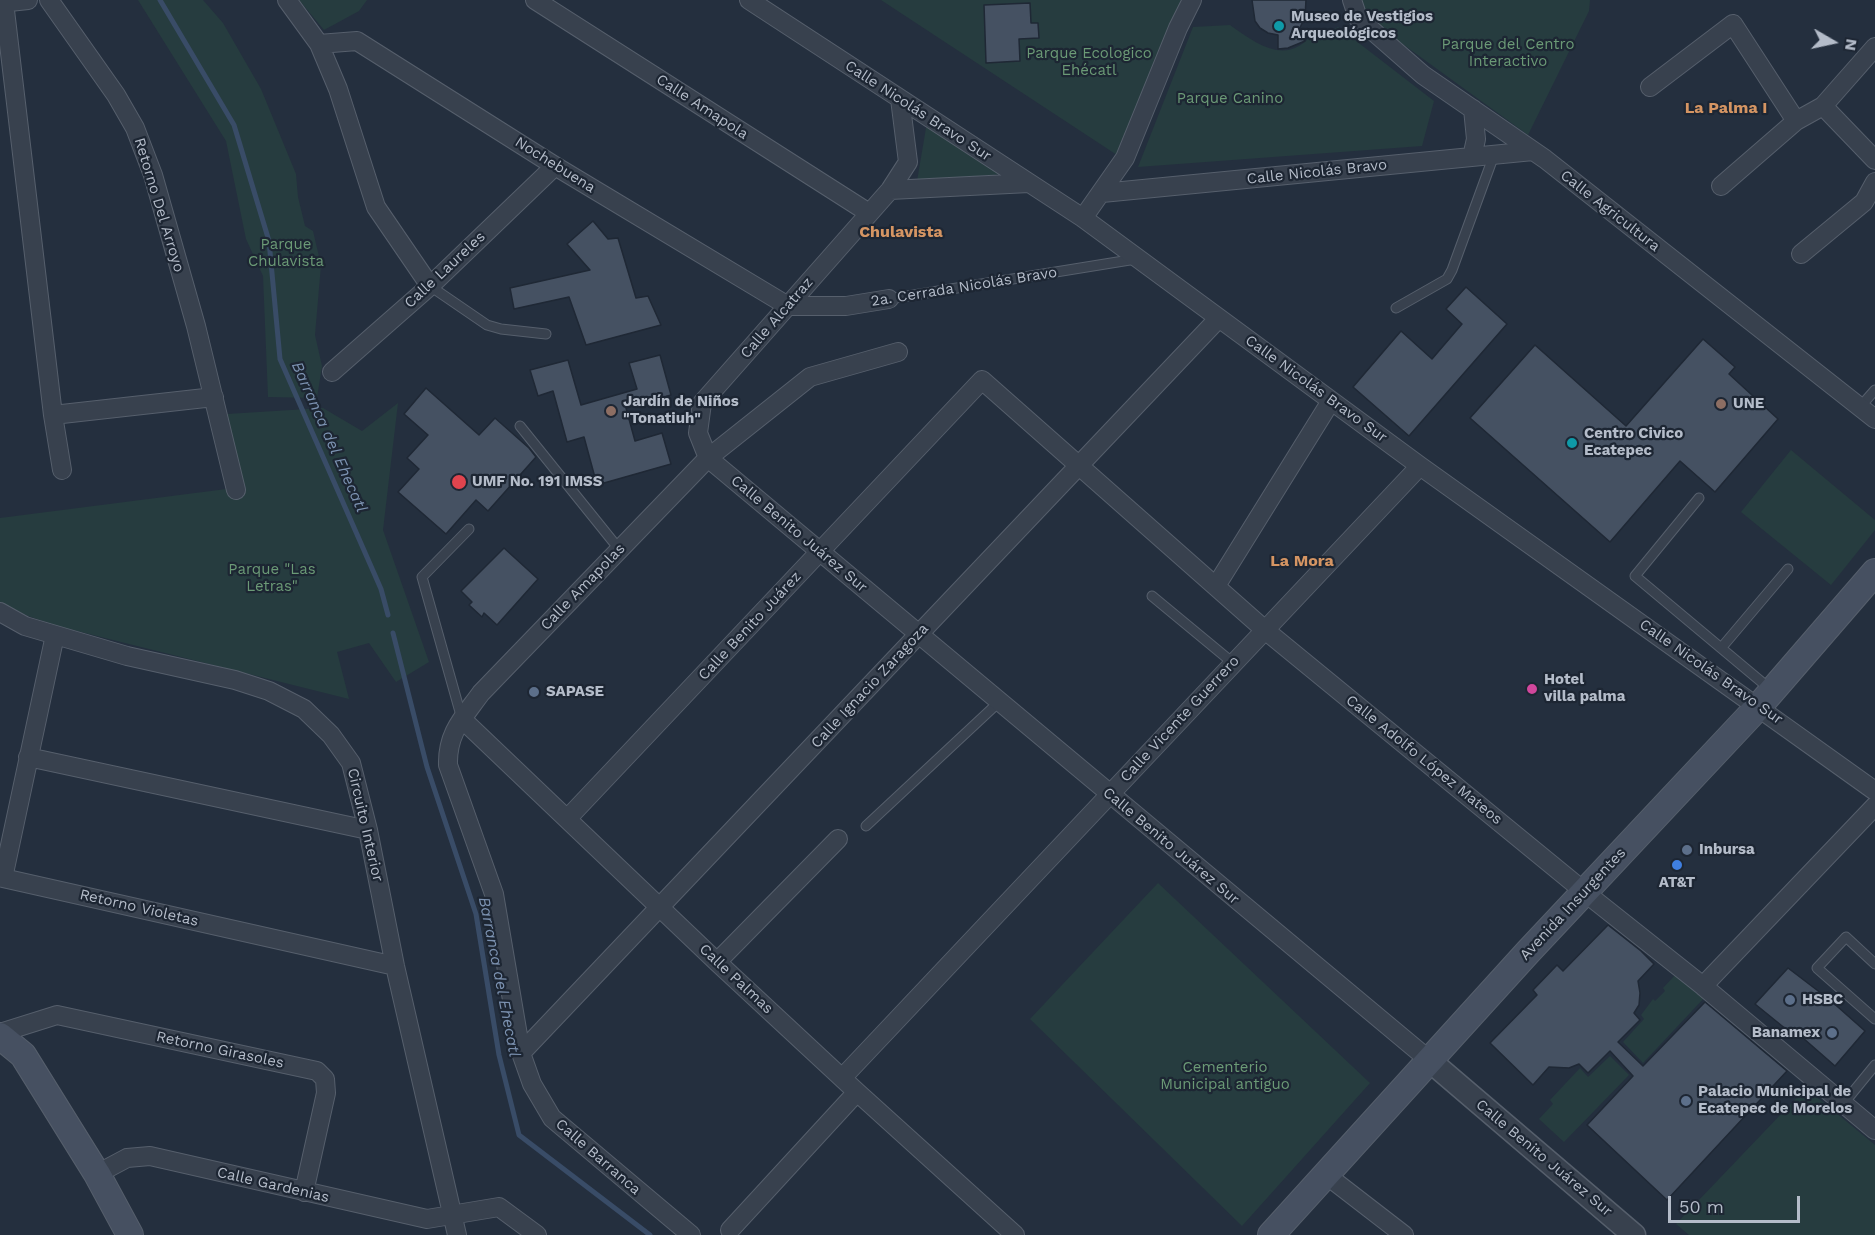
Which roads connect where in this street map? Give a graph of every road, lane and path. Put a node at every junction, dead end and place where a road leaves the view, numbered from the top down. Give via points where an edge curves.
1 (28, 0) edge
2 (49, 0) edge
3 (287, 0) edge
4 (535, 0) edge
5 (749, 0) edge
6 (1192, 0) edge
7 (1352, 0) edge
8 (2, 3) edge
9 (319, 44) junction
10 (1875, 47) edge
11 (1650, 87) dead end
12 (900, 99) junction
13 (1823, 106) junction
14 (1473, 109) junction
15 (1796, 121) junction
16 (1533, 151) junction
17 (1494, 155) junction
18 (1472, 157) junction
19 (1875, 160) edge
20 (555, 166) junction
21 (1875, 182) edge
22 (1029, 183) junction
23 (1721, 186) dead end
24 (890, 190) junction
25 (1102, 193) junction
26 (869, 213) junction
27 (1083, 218) junction
28 (1801, 254) dead end
29 (1139, 259) junction
30 (430, 286) junction
31 (890, 299) joint
32 (788, 306) junction
33 (1396, 308) dead end
34 (1219, 318) junction
35 (546, 334) dead end
36 (898, 352) dead end
37 (332, 372) dead end
38 (982, 380) joint
39 (1875, 390) edge
40 (214, 397) junction
41 (1331, 401) junction
42 (1860, 407) junction
43 (53, 415) junction
44 (1875, 419) edge
45 (520, 426) dead end
46 (708, 458) junction
47 (1078, 466) junction
48 (1420, 466) junction
49 (62, 470) dead end
50 (236, 490) dead end
51 (1699, 498) dead end
52 (469, 529) dead end
53 (619, 549) junction
54 (820, 552) junction
55 (1788, 569) dead end
56 (1875, 572) edge
57 (1216, 586) junction
58 (1152, 596) dead end
59 (0, 612) edge
60 (1265, 630) junction
61 (55, 635) junction
62 (918, 635) junction
63 (1722, 648) junction
64 (1233, 663) junction
65 (1765, 698) junction
66 (999, 702) junction
67 (462, 719) junction
68 (28, 757) junction
69 (1875, 791) edge
70 (1109, 795) junction
71 (1875, 806) edge
72 (567, 819) junction
73 (866, 826) dead end
74 (368, 830) junction
75 (838, 839) dead end
76 (1585, 892) junction
77 (660, 908) junction
78 (717, 962) junction
79 (1875, 964) edge
80 (395, 966) junction
81 (1703, 986) junction
82 (1875, 1019) edge
83 (0, 1034) edge
84 (521, 1053) junction
85 (1429, 1060) junction
86 (1875, 1065) edge
87 (842, 1078) junction
88 (857, 1092) junction
89 (1844, 1104) junction
90 (1875, 1130) edge
91 (97, 1174) junction
92 (1324, 1174) junction
93 (304, 1192) junction
94 (453, 1214) junction
95 (730, 1230) dead end
96 (1012, 1234) edge
97 (130, 1235) edge
98 (457, 1235) edge
99 (537, 1235) edge
100 (691, 1235) edge
101 (1271, 1235) edge
102 (1404, 1235) edge
103 (1635, 1235) edge

1 - 8 street
2 - 40 street, Retorno Del Arroyo via 135,128 153,175
3 - 9 street
4 - 26 street, Calle Amapola
5 - 12 street, Calle Nicolás Bravo Sur
6 - 25 street via 1125,158
7 - 14 street, Calle Agricultura via 1358,18 1423,75
8 - 43 street
9 - 20 street, Nochebuena via 357,41
9 - 30 street via 338,89 376,207
10 - 13 street
11 - 15 street via 1732,24
12 - 22 street, Calle Nicolás Bravo Sur
12 - 24 street, Calle Alcatraz via 908,162
13 - 15 street
13 - 19 street
14 - 16 street, Calle Agricultura
14 - 18 street via 1476,139
15 - 23 street
16 - 17 street, Calle Nicolás Bravo
16 - 42 street, Calle Agricultura
17 - 18 street, Calle Nicolás Bravo
17 - 33 lane via 1447,279
18 - 25 street, Calle Nicolás Bravo
20 - 30 street, Calle Laureles
20 - 32 street, Nochebuena
21 - 28 street via 1864,202
22 - 24 street
22 - 27 street, Calle Nicolás Bravo Sur
24 - 26 street, Calle Alcatraz
25 - 27 street
26 - 32 street, Calle Alcatraz
27 - 29 street, Calle Nicolás Bravo Sur
29 - 31 lane, 2a. Cerrada Nicolás Bravo
29 - 34 street, Calle Nicolás Bravo Sur
30 - 35 lane via 487,325
30 - 37 street, Calle Laureles
31 - 32 street, 2a. Cerrada Nicolás Bravo via 846,306
32 - 46 street, Calle Alcatraz via 702,403 698,432
34 - 41 street, Calle Nicolás Bravo Sur
34 - 47 street, Calle Ignacio Zaragoza
36 - 46 street, Calle Amapolas via 810,377
38 - 47 street, Calle Adolfo López Mateos
38 - 54 street, Calle Benito Juárez
39 - 42 lane
40 - 43 street
40 - 50 street, Retorno Del Arroyo
41 - 48 street, Calle Nicolás Bravo Sur
41 - 57 street
42 - 44 street, Calle Agricultura
43 - 49 street
45 - 53 lane
46 - 53 street, Calle Amapolas
46 - 54 street, Calle Benito Juárez Sur
47 - 57 street, Calle Adolfo López Mateos
47 - 62 street, Calle Ignacio Zaragoza
48 - 60 street, Calle Vicente Guerrero
48 - 65 street, Calle Nicolás Bravo Sur
51 - 63 lane via 1635,576
52 - 67 lane via 422,577
53 - 67 street, Calle Amapolas via 481,693
54 - 62 street, Calle Benito Juárez Sur
54 - 72 street, Calle Benito Juárez
55 - 63 lane
56 - 65 main road, Avenida Insurgentes
57 - 60 street, Calle Adolfo López Mateos
58 - 64 lane
59 - 61 street, Circuito Interior via 24,626
60 - 64 street, Calle Vicente Guerrero
60 - 76 street, Calle Adolfo López Mateos
61 - 68 street, Retorno Violetas
61 - 74 street, Circuito Interior via 235,680 269,691 304,709 331,735 351,763
62 - 66 street, Calle Benito Juárez Sur
62 - 77 street, Calle Ignacio Zaragoza
63 - 65 lane
64 - 70 street, Calle Vicente Guerrero
65 - 69 street, Calle Nicolás Bravo Sur
65 - 76 main road, Avenida Insurgentes
66 - 70 street, Calle Benito Juárez Sur
66 - 73 lane
67 - 72 street, Calle Palmas
67 - 84 street, Calle Barranca via 448,749 448,765 494,894
68 - 74 street
68 - 80 street, Retorno Violetas via 3,878
70 - 85 street, Calle Benito Juárez Sur
70 - 87 street, Calle Vicente Guerrero
71 - 81 street
72 - 77 street, Calle Palmas
74 - 80 street, Circuito Interior
75 - 78 street
76 - 81 street, Calle Adolfo López Mateos
76 - 85 main road, Avenida Insurgentes
77 - 78 street, Calle Palmas
77 - 84 street, Calle Ignacio Zaragoza
78 - 87 street, Calle Palmas
79 - 82 lane via 1846,937 1817,968
80 - 94 street, Circuito Interior
81 - 89 street, Calle Adolfo López Mateos
83 - 91 main road via 23,1055
83 - 93 street, Retorno Girasoles via 57,1015 317,1071 325,1079 326,1093
84 - 100 street, Calle Barranca via 552,1118
85 - 92 main road, Avenida Insurgentes
85 - 103 street, Calle Benito Juárez Sur
86 - 89 lane
87 - 88 street, Calle Palmas
88 - 95 street
88 - 96 street, Calle Palmas
89 - 90 street, Calle Adolfo López Mateos
91 - 93 street, Calle Gardenias via 127,1158 150,1156
91 - 97 main road
92 - 101 main road, Avenida Insurgentes
92 - 102 street
93 - 94 street, Calle Gardenias via 427,1219
94 - 98 street, Circuito Interior
94 - 99 street, Calle Gardenias via 499,1207

